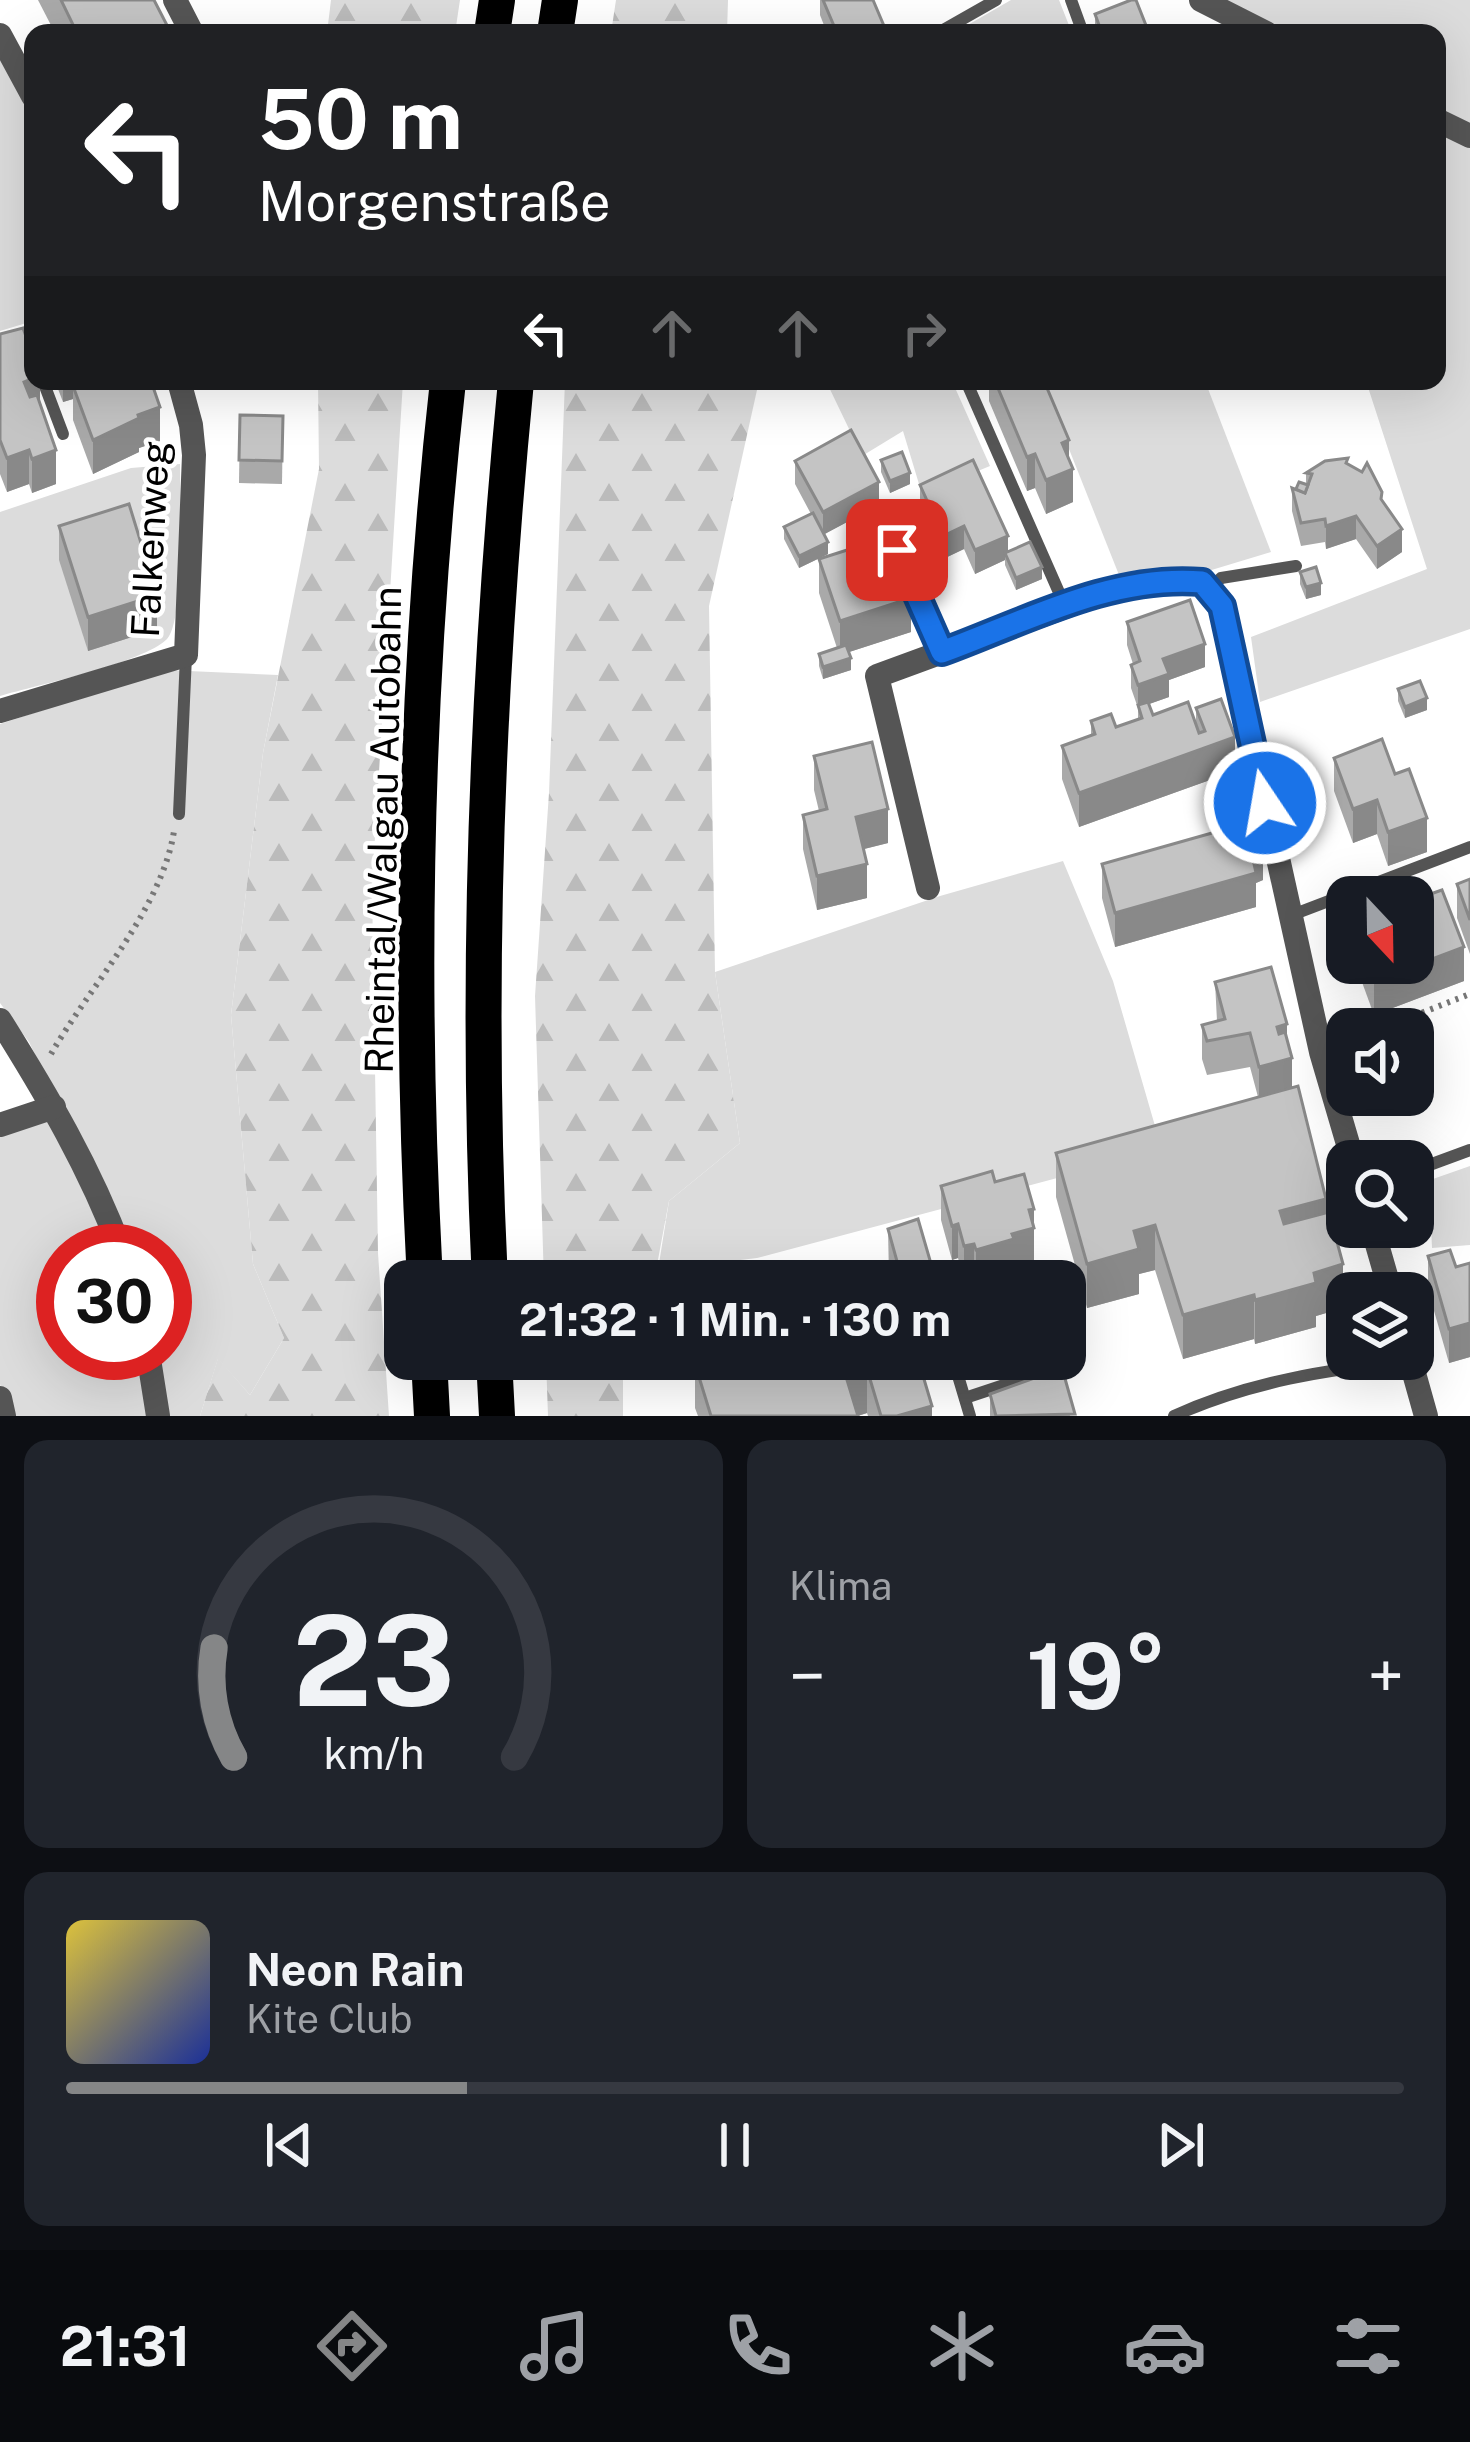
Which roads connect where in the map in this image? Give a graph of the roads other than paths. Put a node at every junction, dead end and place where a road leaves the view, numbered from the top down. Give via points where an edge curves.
1 (996, 0) edge
2 (1201, 0) edge
3 (954, 24) edge
4 (1248, 24) edge
5 (0, 35) edge
6 (24, 79) edge
7 (46, 390) edge
8 (181, 390) edge
9 (447, 390) edge
10 (516, 390) edge
11 (970, 390) edge
12 (63, 434) dead end
13 (882, 517) dead end
14 (1296, 566) dead end
15 (1209, 590) junction
16 (1066, 606) junction
17 (942, 652) junction
18 (186, 655) junction
19 (0, 711) edge
20 (179, 814) road end
21 (1470, 848) edge
22 (928, 888) dead end
23 (1292, 915) junction
24 (0, 1021) edge
25 (54, 1107) junction
26 (0, 1125) edge
27 (1347, 1140) edge
28 (1470, 1150) edge
29 (1434, 1164) edge
30 (111, 1224) edge
31 (424, 1260) edge
32 (489, 1260) edge
33 (1326, 1370) edge
34 (152, 1380) edge
35 (430, 1380) edge
36 (495, 1380) edge
37 (959, 1380) edge
38 (1019, 1380) edge
39 (1416, 1380) edge
40 (0, 1398) edge
41 (965, 1398) junction
42 (4, 1416) edge
43 (158, 1416) edge
44 (432, 1416) edge
45 (497, 1416) edge
46 (970, 1416) edge
47 (1174, 1416) edge
48 (1426, 1416) edge

1 - 3 lane
2 - 4 street
5 - 6 street
7 - 12 lane
8 - 18 street, Falkenweg via 194,455
9 - 31 highway, Rheintal/Walgau Autobahn via 419,851
10 - 32 highway via 487,814
11 - 16 lane
13 - 17 lane
14 - 15 lane via 1221,578
15 - 16 street via 1179,580 1117,588
15 - 23 street via 1222,606
16 - 17 street
17 - 22 street via 877,676
18 - 19 street, Falkenweg
18 - 20 lane
21 - 23 lane
23 - 27 street
24 - 25 street
25 - 26 street
25 - 30 street
28 - 29 lane
33 - 47 lane
34 - 43 street
35 - 44 highway
36 - 45 highway
37 - 41 lane
38 - 41 lane
39 - 48 street
40 - 42 street
41 - 46 lane

